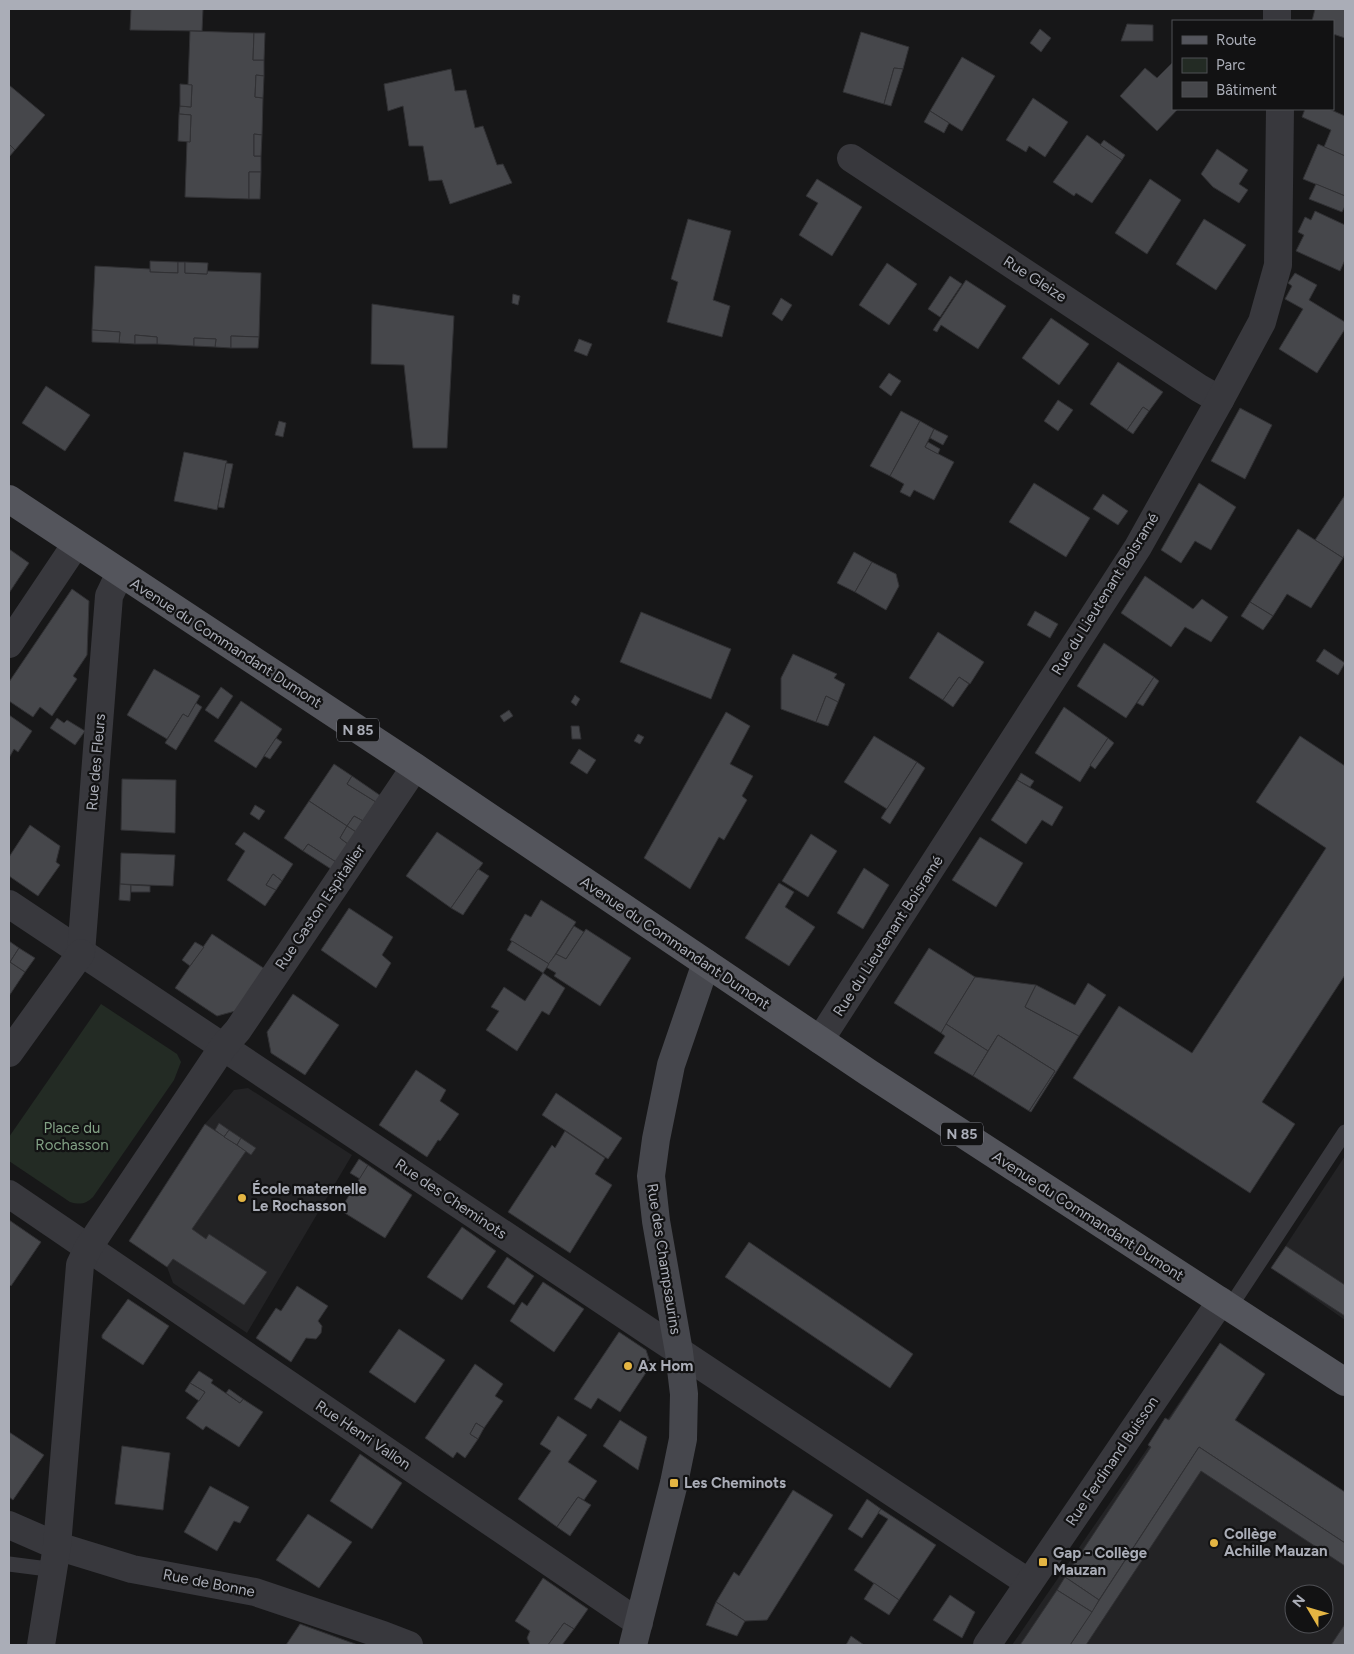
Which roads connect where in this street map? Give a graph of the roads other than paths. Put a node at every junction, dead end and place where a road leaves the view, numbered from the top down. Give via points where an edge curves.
1 (1280, 110) edge
2 (850, 158) dead end
3 (1220, 400) junction
4 (9, 499) edge
5 (76, 544) junction
6 (120, 574) junction
7 (9, 644) edge
8 (415, 767) junction
9 (9, 904) edge
10 (81, 953) junction
11 (706, 964) junction
12 (820, 1040) junction
13 (223, 1046) junction
14 (9, 1053) edge
15 (1345, 1132) edge
16 (9, 1194) edge
17 (88, 1248) junction
18 (1225, 1304) junction
19 (679, 1352) junction
20 (1345, 1382) edge
21 (9, 1525) edge
22 (56, 1556) junction
23 (9, 1564) edge
24 (1029, 1583) junction
25 (636, 1634) edge
26 (41, 1645) edge
27 (409, 1645) edge
28 (987, 1645) edge

1 - 3 street, Rue du Lieutenant Boisramé via 1278,264 1262,322
2 - 3 street, Rue Gleize
3 - 12 street, Rue du Lieutenant Boisramé via 1138,547
4 - 5 main road, Avenue du Commandant Dumont / N 85
5 - 6 main road, Avenue du Commandant Dumont / N 85
5 - 7 street
6 - 8 main road, Avenue du Commandant Dumont / N 85
6 - 10 street, Rue des Fleurs via 110,596
8 - 11 main road, Avenue du Commandant Dumont / N 85
8 - 13 street, Rue Gaston Espitallier via 238,1030
9 - 10 street
10 - 13 street
10 - 14 street
11 - 12 main road, Avenue du Commandant Dumont / N 85
11 - 19 main road, Rue des Champsaurins via 671,1065 651,1176
12 - 18 main road, Avenue du Commandant Dumont / N 85
13 - 17 street
13 - 19 street, Rue des Cheminots
15 - 18 lane
16 - 17 street
17 - 22 street via 80,1265
17 - 25 street, Rue Henri Vallon
18 - 20 main road, Avenue du Commandant Dumont / N 85
18 - 24 street, Rue Ferdinand Buisson
19 - 24 street, Rue des Cheminots
19 - 25 main road, Rue des Champsaurins via 684,1394 683,1440
21 - 22 street, Rue de Bonne
22 - 23 lane via 40,1568
22 - 26 street
22 - 27 street, Rue de Bonne via 255,1592
24 - 28 street, Rue Ferdinand Buisson

